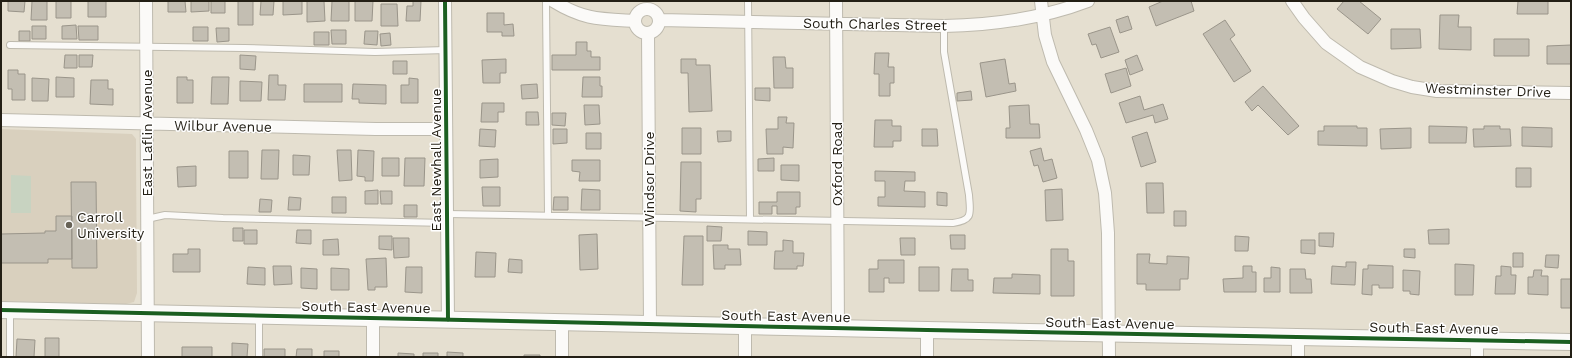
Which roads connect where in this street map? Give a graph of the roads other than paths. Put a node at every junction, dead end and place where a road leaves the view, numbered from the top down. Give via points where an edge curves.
1 (146, 1) edge
2 (445, 1) edge
3 (546, 1) edge
4 (553, 1) edge
5 (748, 1) edge
6 (836, 1) edge
7 (1041, 1) edge
8 (1088, 1) edge
9 (1292, 1) edge
10 (647, 5) edge
11 (1042, 16) junction
12 (660, 20) junction
13 (635, 21) junction
14 (748, 22) junction
15 (836, 23) junction
16 (944, 26) junction
17 (648, 33) junction
18 (10, 45) dead end
19 (146, 47) junction
20 (446, 50) junction
21 (1571, 93) edge
22 (1, 120) edge
23 (147, 124) junction
24 (446, 129) junction
25 (548, 215) junction
26 (649, 217) junction
27 (147, 218) junction
28 (447, 218) junction
29 (750, 219) junction
30 (838, 221) junction
31 (5, 310) edge
32 (147, 313) junction
33 (259, 315) junction
34 (373, 318) junction
35 (448, 320) junction
36 (562, 322) junction
37 (650, 324) junction
38 (745, 326) junction
39 (838, 328) junction
40 (927, 330) junction
41 (1109, 334) junction
42 (1298, 336) junction
43 (1477, 340) junction
44 (1571, 342) edge
45 (10, 357) edge
46 (148, 357) edge
47 (259, 357) edge
48 (373, 357) edge
49 (562, 357) edge
50 (745, 357) edge
51 (927, 357) edge
52 (1109, 357) edge
53 (1298, 357) edge
54 (1477, 357) edge

1 - 19 street, East Laflin Avenue
2 - 20 street, East Newhall Avenue
3 - 25 lane
4 - 13 street via 579,16
5 - 14 lane
6 - 15 street, Oxford Road
7 - 11 street
8 - 11 street, South Charles Street
9 - 21 street, Westminster Drive via 1326,43 1360,67 1392,81 1437,91
10 - 12 street via 657,13
10 - 13 street
11 - 16 street, South Charles Street via 983,25
11 - 41 street via 1053,62 1086,130 1101,174 1107,214
12 - 14 street, South Charles Street
12 - 17 street via 658,28
13 - 17 street via 638,28
14 - 15 street, South Charles Street
14 - 29 lane
15 - 16 street, South Charles Street
15 - 30 street, Oxford Road
16 - 30 lane via 944,52 969,196 969,217 963,222 954,223
17 - 26 street, Windsor Drive
18 - 19 lane
19 - 20 lane via 375,52
19 - 23 street, East Laflin Avenue
20 - 24 street, East Newhall Avenue
22 - 23 street, Wilbur Avenue
23 - 24 street, Wilbur Avenue
23 - 27 street, East Laflin Avenue
24 - 28 street, East Newhall Avenue
25 - 26 lane
25 - 28 lane
26 - 29 lane
26 - 37 street, Windsor Drive
27 - 28 lane via 165,215 223,218
27 - 32 street, East Laflin Avenue
28 - 35 street, East Newhall Avenue
29 - 30 lane
30 - 39 street, Oxford Road
31 - 32 main road, South East Avenue
31 - 45 lane
32 - 33 main road, South East Avenue
32 - 46 street, East Laflin Avenue
33 - 34 main road, South East Avenue
33 - 47 lane
34 - 35 main road, South East Avenue
34 - 48 street
35 - 36 main road, South East Avenue
36 - 37 main road, South East Avenue
36 - 49 street
37 - 38 main road, South East Avenue
38 - 39 main road, South East Avenue
38 - 50 street
39 - 40 main road, South East Avenue
40 - 41 main road, South East Avenue
40 - 51 street
41 - 42 main road, South East Avenue
41 - 52 street
42 - 43 main road, South East Avenue
42 - 53 street
43 - 44 main road, South East Avenue
43 - 54 street

